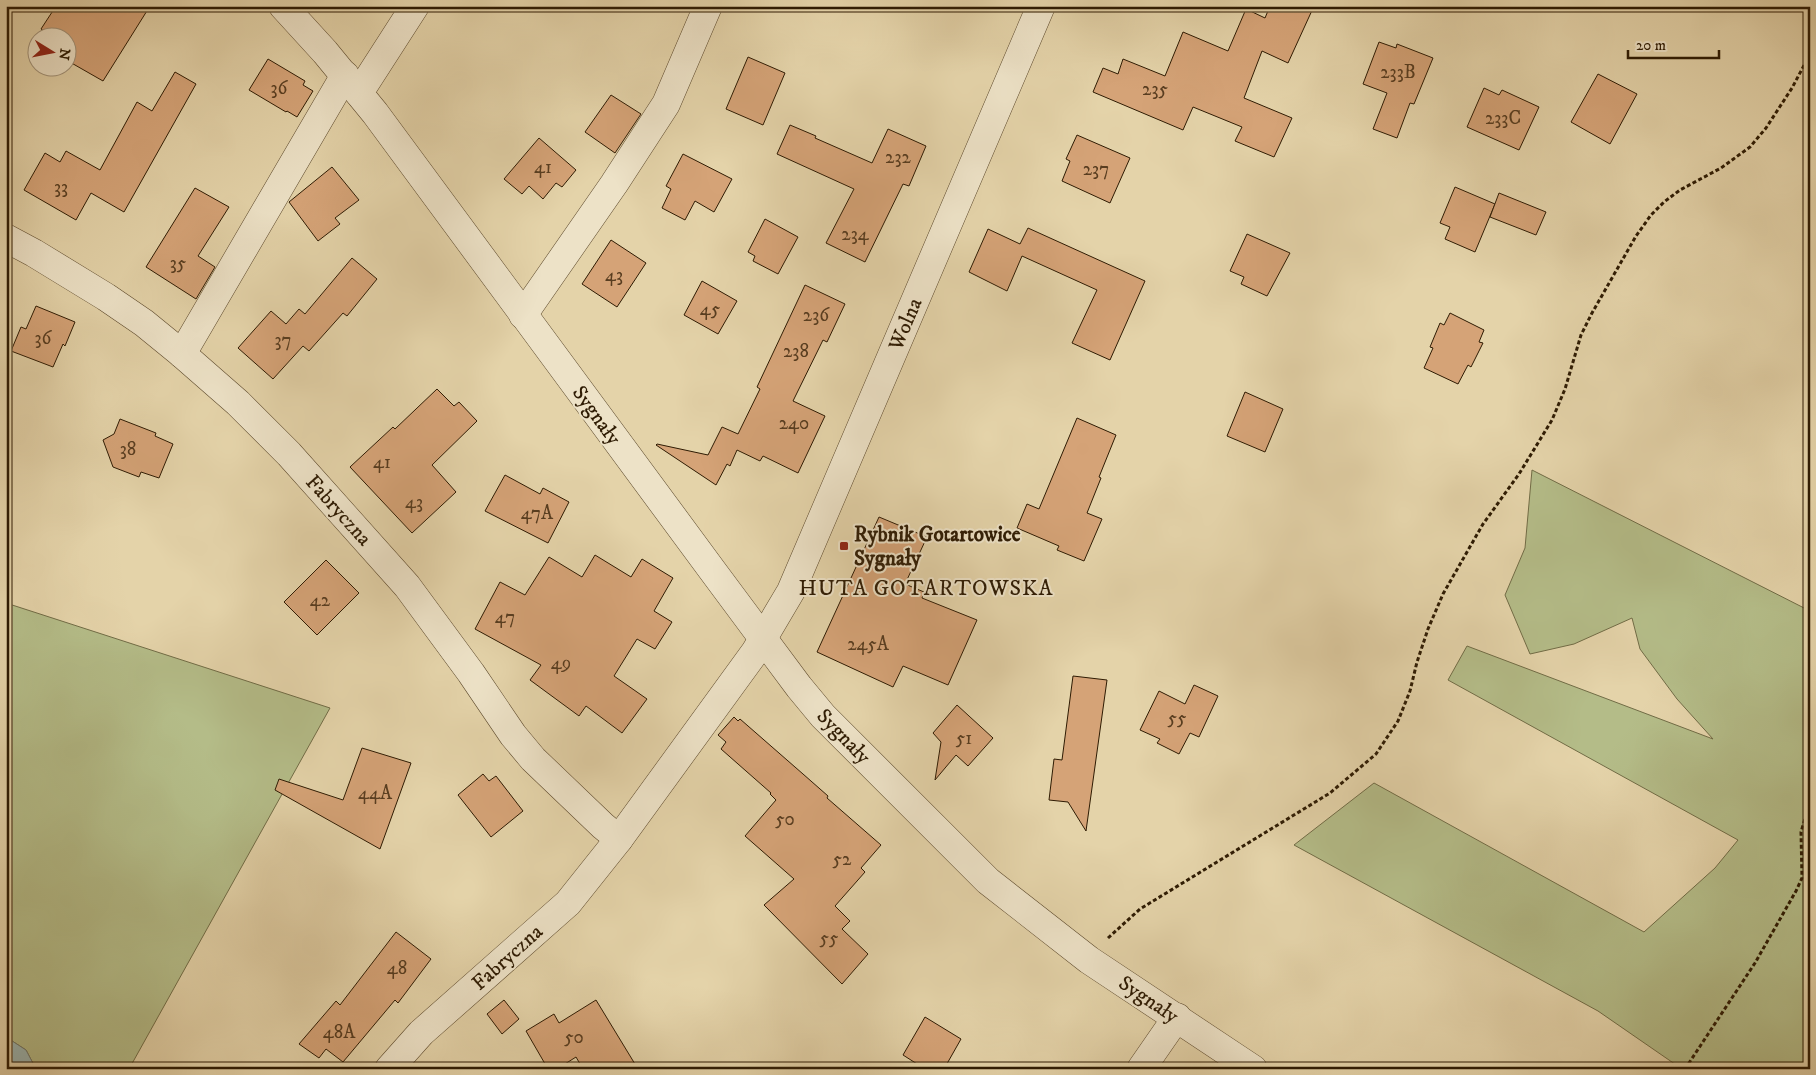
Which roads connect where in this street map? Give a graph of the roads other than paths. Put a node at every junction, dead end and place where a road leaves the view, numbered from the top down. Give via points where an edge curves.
1 (284, 6) edge
2 (415, 6) edge
3 (708, 6) edge
4 (1041, 6) edge
5 (352, 84) junction
6 (6, 238) edge
7 (523, 314) junction
8 (182, 354) junction
9 (763, 639) junction
10 (619, 839) junction
11 (1177, 1018) junction
12 (388, 1069) edge
13 (1141, 1069) edge
14 (1253, 1069) edge

1 - 5 street, Sygnały
2 - 5 street
3 - 7 street via 666,104
4 - 9 street, Wolna via 791,591
5 - 7 street, Sygnały
5 - 8 street
6 - 8 street, Fabryczna via 106,297
7 - 9 street, Sygnały
8 - 10 street, Fabryczna via 289,454 407,586 532,759
9 - 10 street, Fabryczna
9 - 11 street, Sygnały via 823,716 988,881 1090,960
10 - 12 street, Fabryczna via 568,903 421,1033
11 - 13 street
11 - 14 street, Sygnały

